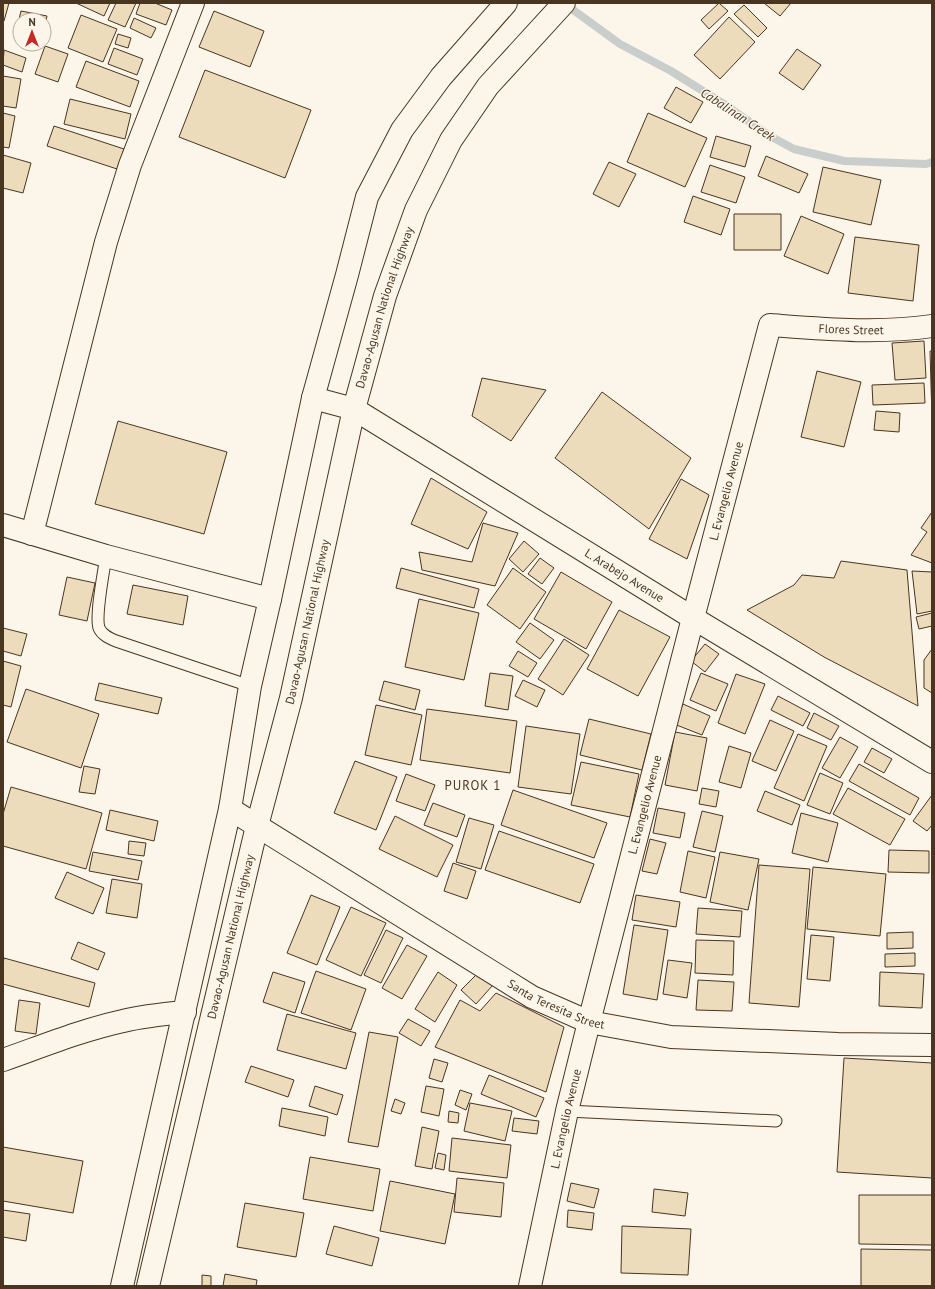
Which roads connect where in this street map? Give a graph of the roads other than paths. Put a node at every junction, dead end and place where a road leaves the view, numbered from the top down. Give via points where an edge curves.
1 (193, 3) edge
2 (506, 3) edge
3 (564, 3) edge
4 (770, 325) joint
5 (932, 326) edge
6 (313, 398) junction
7 (354, 409) junction
8 (3, 525) edge
9 (32, 534) junction
10 (106, 556) junction
11 (270, 599) junction
12 (693, 618) junction
13 (250, 686) junction
14 (932, 762) edge
15 (230, 809) junction
16 (257, 826) junction
17 (185, 1012) junction
18 (589, 1022) junction
19 (932, 1044) edge
20 (3, 1060) edge
21 (567, 1111) junction
22 (161, 1115) junction
23 (776, 1121) dead end
24 (187, 1122) junction
25 (122, 1286) edge
26 (148, 1286) edge
27 (530, 1286) edge

1 - 9 main road via 130,165 106,242
2 - 6 main road via 441,77 402,130 366,197
3 - 7 main road, Davao-Agusan National Highway via 488,86 451,140 416,210 385,296
4 - 5 main road, Flores Street via 860,332
4 - 12 main road, L. Evangelio Avenue
6 - 7 main road, L. Arabejo Avenue
6 - 11 main road
7 - 12 main road, L. Arabejo Avenue
7 - 16 main road, Davao-Agusan National Highway via 293,690
8 - 9 main road
9 - 10 main road
10 - 11 main road
10 - 13 lane via 98,616 100,629 104,634 116,641
11 - 13 main road
12 - 14 main road, L. Arabejo Avenue
12 - 18 main road, L. Evangelio Avenue
13 - 15 main road
15 - 16 main road, Santa Teresita Street
15 - 17 main road
16 - 18 main road, Santa Teresita Street via 532,997
16 - 24 main road, Davao-Agusan National Highway
17 - 20 main road via 124,1020
17 - 22 main road
18 - 19 main road, Santa Teresita Street via 671,1037 838,1044
18 - 21 main road, L. Evangelio Avenue
21 - 23 lane
21 - 27 main road, L. Evangelio Avenue
22 - 24 main road
22 - 25 main road
24 - 26 main road, Davao-Agusan National Highway

